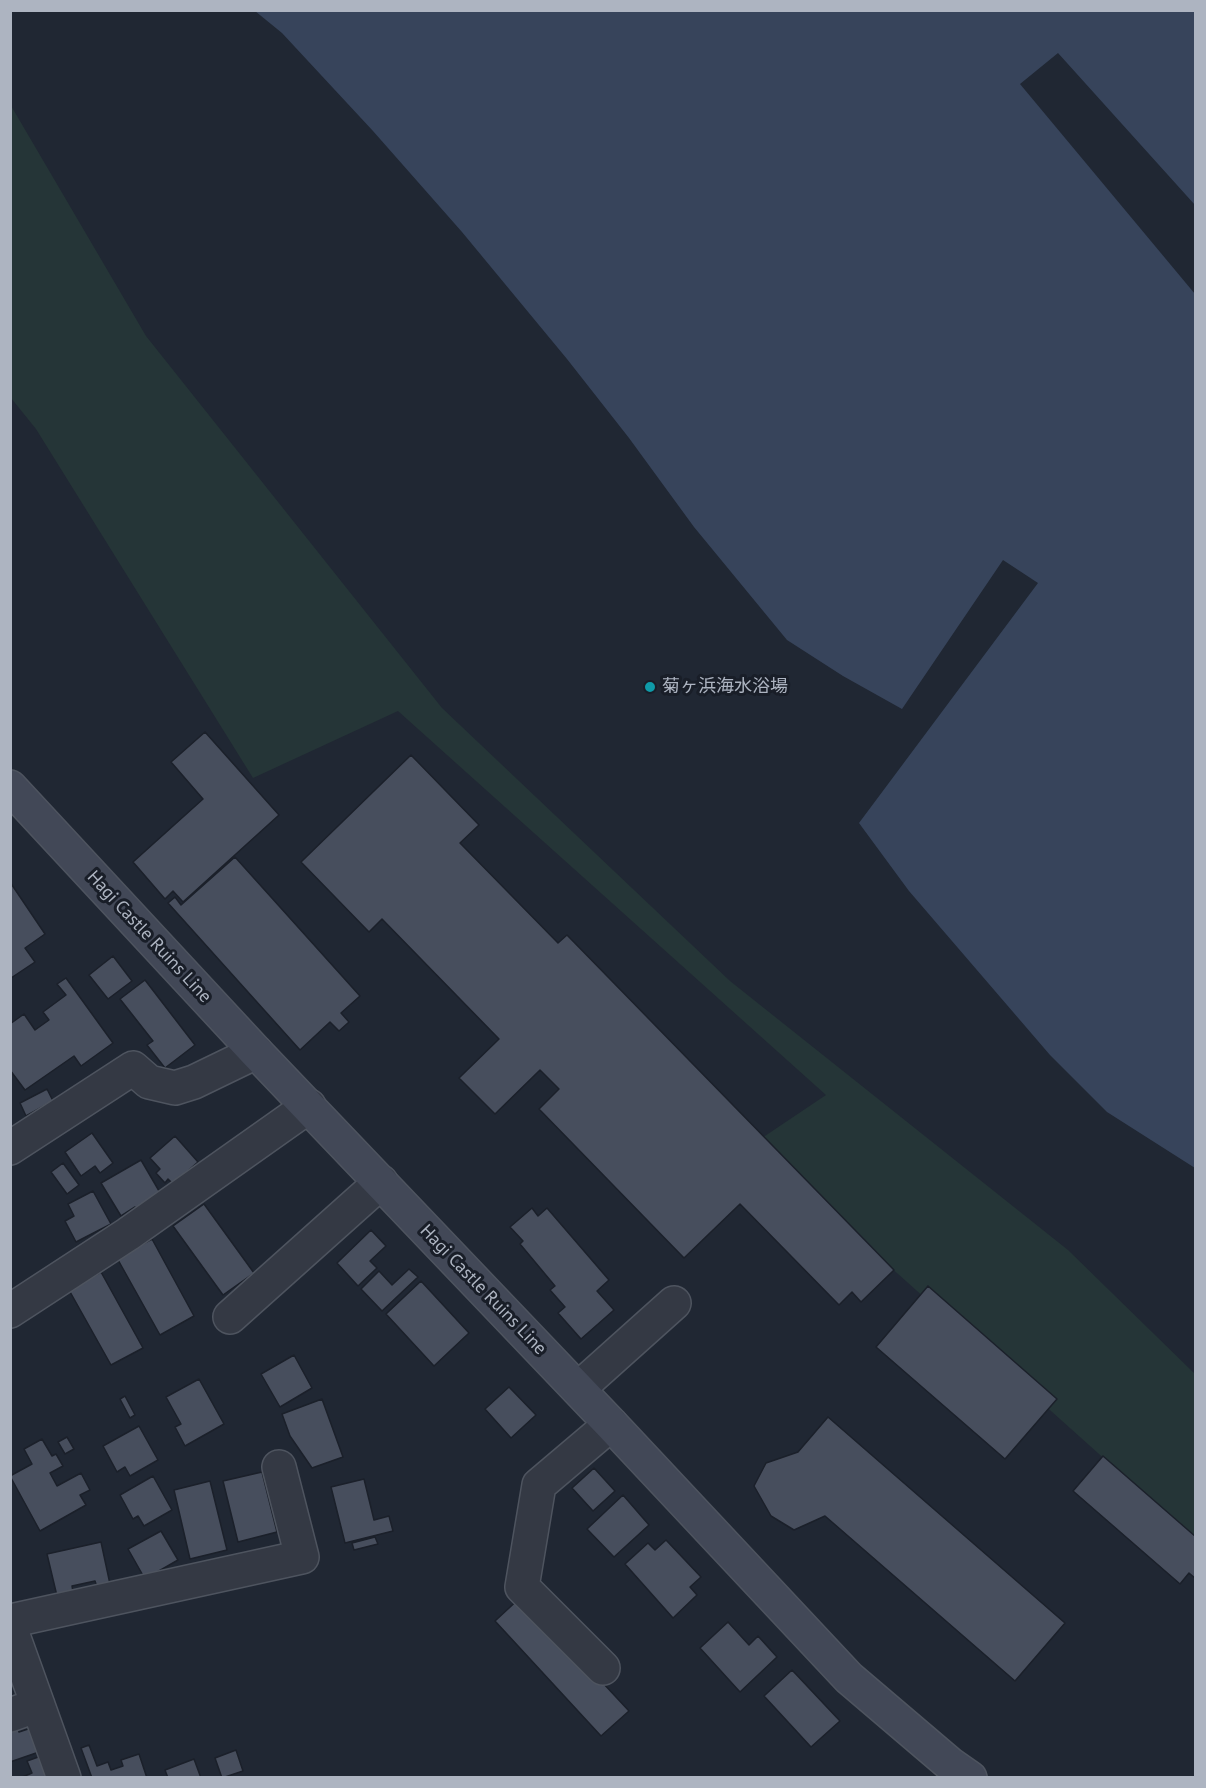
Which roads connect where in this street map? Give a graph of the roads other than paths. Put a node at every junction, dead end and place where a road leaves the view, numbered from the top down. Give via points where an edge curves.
1 (10, 787) edge
2 (256, 1052) junction
3 (309, 1106) junction
4 (10, 1148) edge
5 (381, 1182) junction
6 (674, 1303) dead end
7 (10, 1311) edge
8 (230, 1317) dead end
9 (578, 1389) junction
10 (611, 1424) junction
11 (279, 1467) dead end
12 (10, 1621) edge
13 (10, 1627) edge
14 (603, 1668) dead end
15 (24, 1710) edge
16 (64, 1778) edge
17 (970, 1778) edge

1 - 2 main road, Hagi Castle Ruins Line
2 - 3 main road, Hagi Castle Ruins Line
2 - 4 street via 174,1088 149,1082 133,1068
3 - 5 main road, Hagi Castle Ruins Line
3 - 7 street via 128,1234
5 - 8 street
5 - 9 main road, Hagi Castle Ruins Line
6 - 9 street
9 - 10 main road, Hagi Castle Ruins Line
10 - 14 street via 539,1485 522,1587
10 - 17 main road, Hagi Castle Ruins Line via 849,1678
11 - 12 street via 302,1557
13 - 15 street
15 - 16 street

